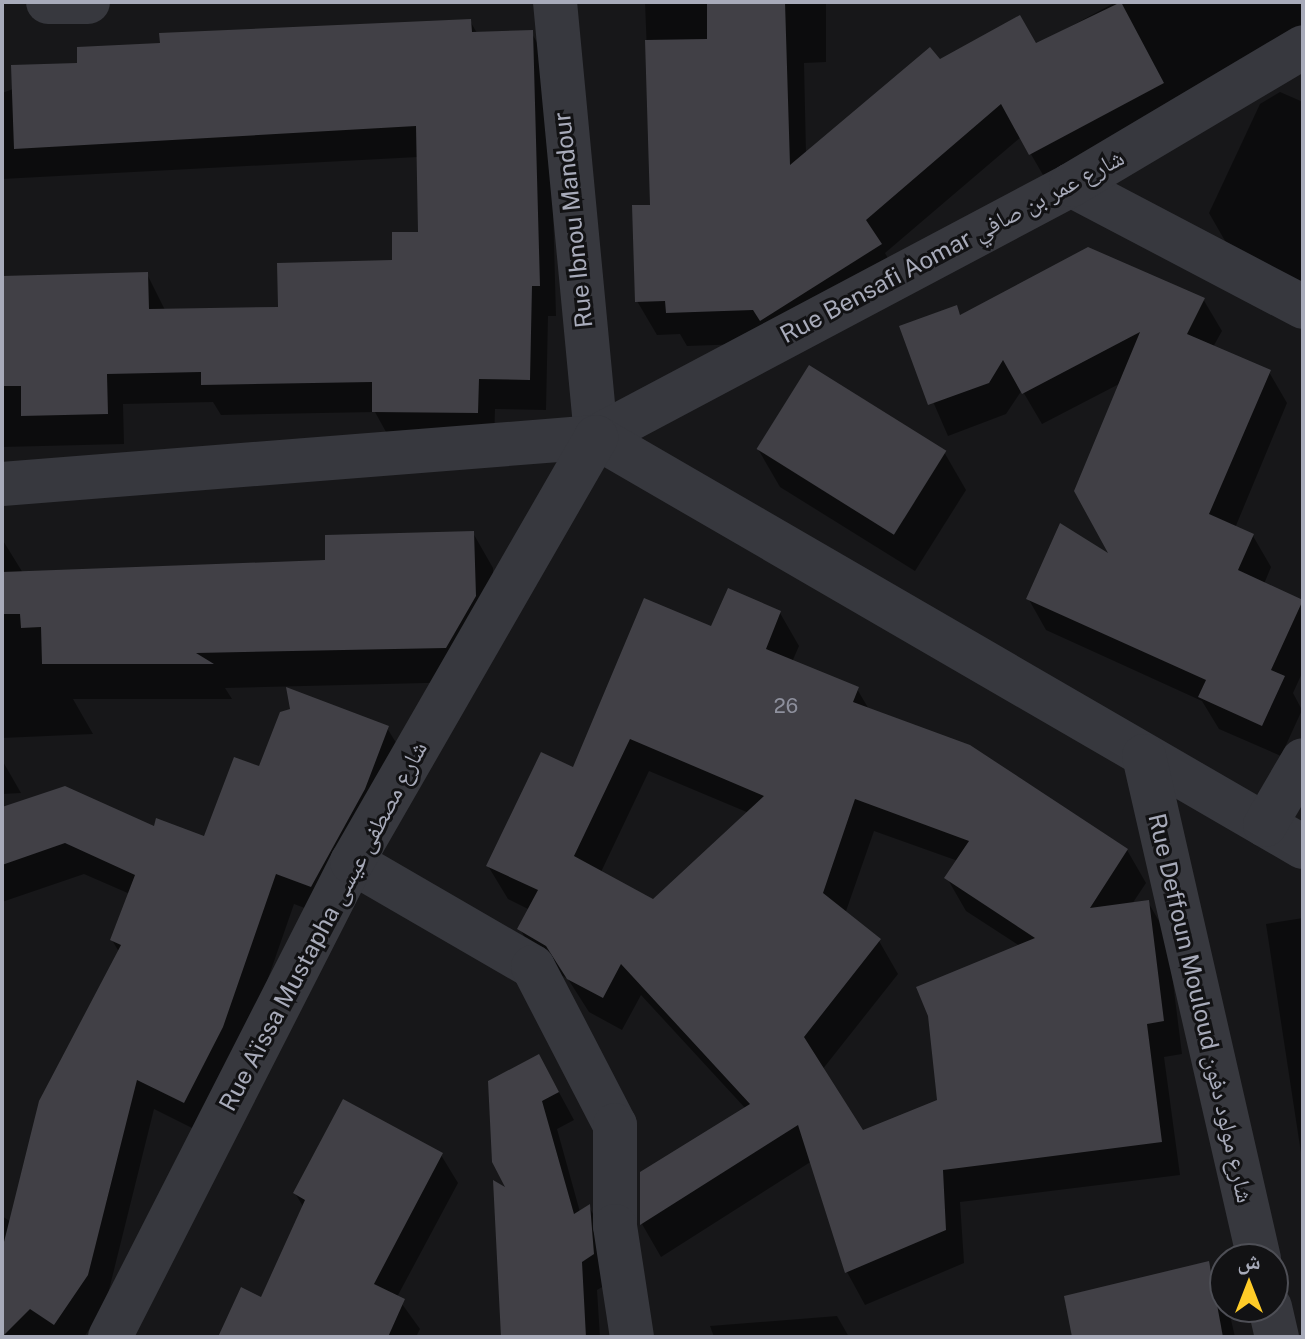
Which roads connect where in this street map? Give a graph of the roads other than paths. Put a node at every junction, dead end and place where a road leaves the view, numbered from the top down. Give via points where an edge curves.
1 (48, 2) edge
2 (88, 2) edge
3 (555, 2) edge
4 (1303, 47) edge
5 (1071, 185) junction
6 (1303, 307) edge
7 (596, 437) junction
8 (2, 484) edge
9 (1144, 756) junction
10 (1303, 760) edge
11 (1265, 825) junction
12 (1303, 847) edge
13 (352, 862) junction
14 (1255, 1243) edge
15 (110, 1337) edge
16 (632, 1337) edge

1 - 2 street
3 - 7 street, Rue Ibnou Mandour
4 - 5 street, Rue Bensafi Aomar شارع عمر بن صافي
5 - 6 street
5 - 7 street, Rue Bensafi Aomar شارع عمر بن صافي
7 - 8 street
7 - 9 street
7 - 13 street, Rue Aïssa Mustapha شارع مصطفى عيسى
9 - 11 street
9 - 14 street, Rue Deffoun Mouloud شارع مولود دفون
10 - 11 street
11 - 12 street
13 - 15 street, Rue Aïssa Mustapha شارع مصطفى عيسى
13 - 16 street via 533,967 615,1125 615,1226

